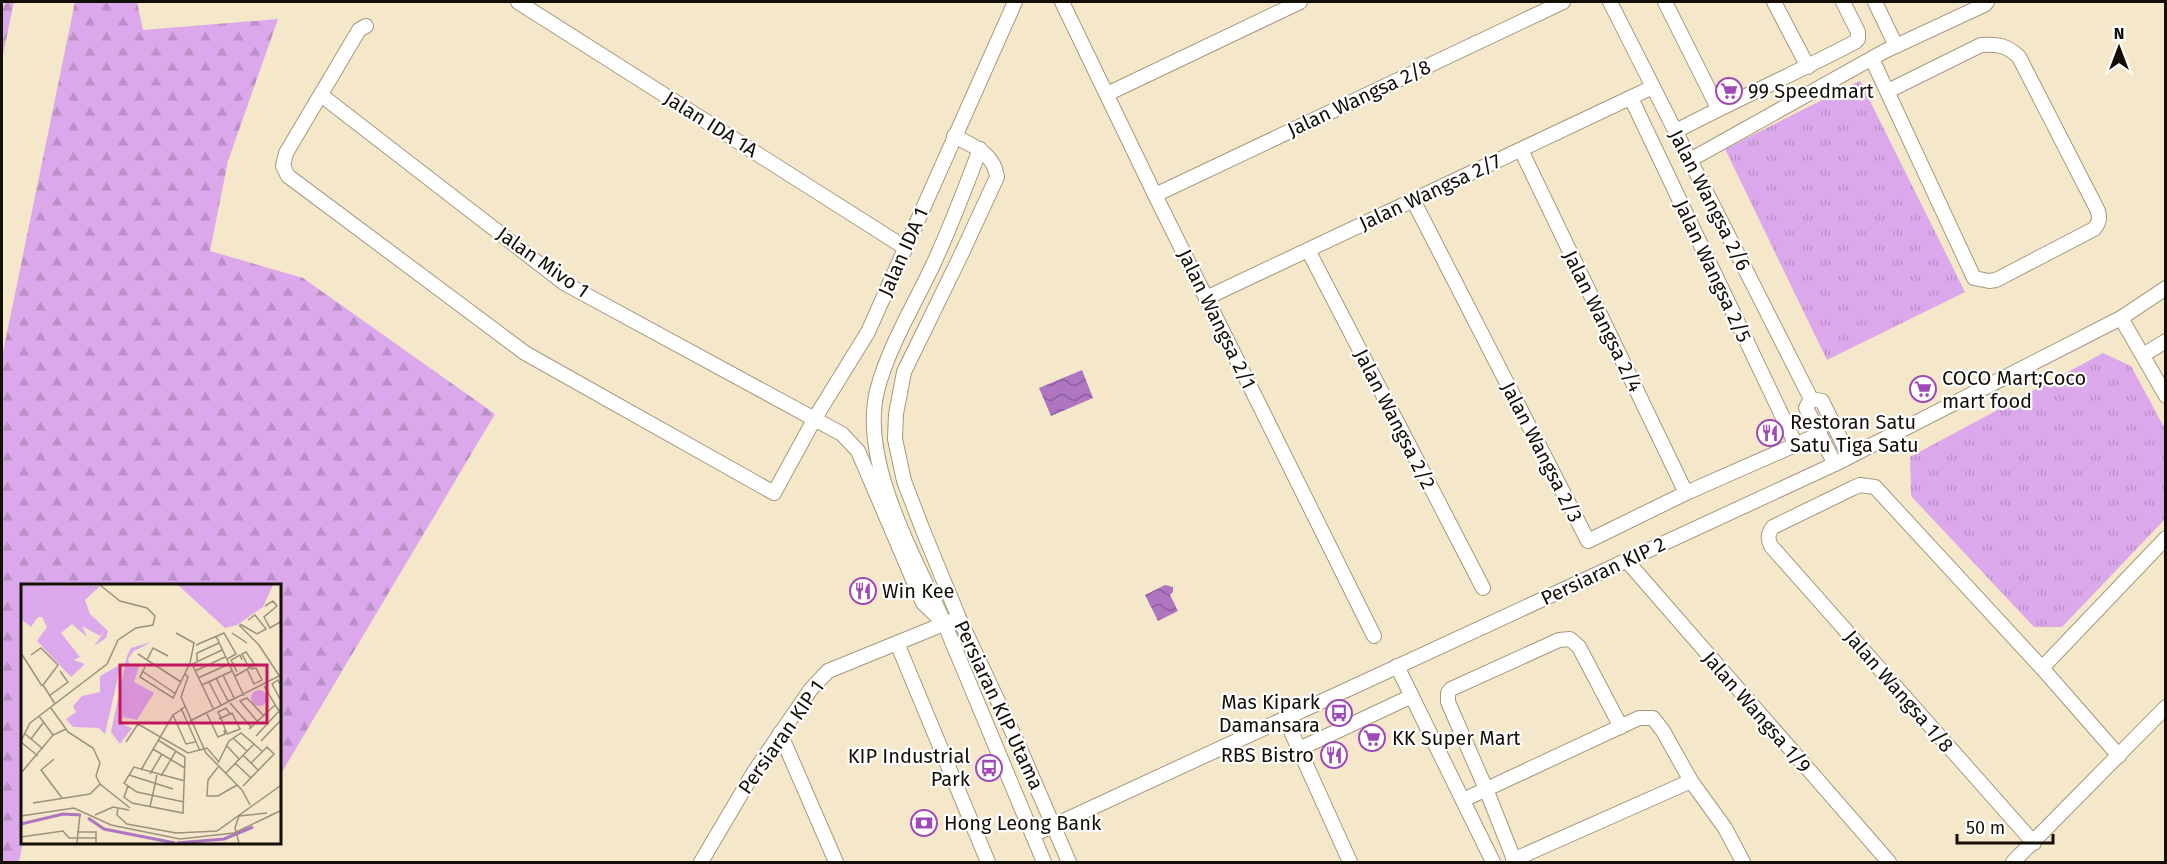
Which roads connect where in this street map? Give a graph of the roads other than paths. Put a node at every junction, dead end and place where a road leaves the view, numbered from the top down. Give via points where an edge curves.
1 (518, 2) edge
2 (1015, 2) edge
3 (1062, 2) edge
4 (1300, 2) edge
5 (1563, 2) edge
6 (1610, 2) edge
7 (1665, 2) edge
8 (1774, 2) edge
9 (1843, 2) edge
10 (1875, 2) edge
11 (1987, 2) edge
12 (366, 26) dead end
13 (1896, 46) junction
14 (1872, 59) junction
15 (1808, 67) junction
16 (1653, 87) junction
17 (1888, 92) junction
18 (1107, 94) junction
19 (321, 95) junction
20 (1631, 98) junction
21 (1718, 108) junction
22 (1676, 131) junction
23 (954, 136) junction
24 (980, 149) junction
25 (1521, 150) junction
26 (1690, 160) junction
27 (1155, 195) junction
28 (1413, 200) junction
29 (904, 247) junction
30 (1308, 250) junction
31 (2166, 288) edge
32 (1206, 298) junction
33 (2121, 318) junction
34 (2166, 341) edge
35 (2143, 355) junction
36 (2166, 396) edge
37 (1811, 399) junction
38 (815, 418) junction
39 (1820, 434) junction
40 (875, 438) junction
41 (896, 438) junction
42 (1796, 445) junction
43 (1849, 456) junction
44 (1835, 464) junction
45 (1686, 493) junction
46 (2166, 538) edge
47 (1626, 560) junction
48 (1483, 588) dead end
49 (959, 618) junction
50 (945, 624) junction
51 (1374, 636) dead end
52 (897, 643) junction
53 (1397, 666) junction
54 (2042, 668) junction
55 (1412, 696) junction
56 (2166, 706) edge
57 (1285, 718) junction
58 (1621, 727) junction
59 (780, 733) junction
60 (1299, 749) junction
61 (2119, 756) junction
62 (1477, 768) junction
63 (1453, 779) junction
64 (1691, 781) junction
65 (1486, 789) junction
66 (1463, 800) junction
67 (1053, 826) junction
68 (1033, 836) junction
69 (2034, 843) junction
70 (1488, 861) edge
71 (1514, 861) edge
72 (701, 862) edge
73 (836, 862) edge
74 (988, 862) edge
75 (1044, 862) edge
76 (1069, 862) edge
77 (1350, 862) edge
78 (1743, 862) edge
79 (1889, 862) edge
80 (2013, 862) edge

1 - 29 street, Jalan IDA 1A
2 - 23 street, Jalan IDA 1
3 - 18 street, Jalan Wangsa 2/1
4 - 18 street
5 - 27 street, Jalan Wangsa 2/8
6 - 16 street, Jalan Wangsa 2/6
7 - 21 street
8 - 15 street
9 - 15 street via 1858,39
10 - 13 street
11 - 13 street
12 - 19 street via 359,30
13 - 14 street
14 - 17 street
14 - 26 street
15 - 21 street
16 - 20 street, Jalan Wangsa 2/7
16 - 22 street, Jalan Wangsa 2/6
17 - 17 street via 1974,278 1996,280 2098,224 2098,211 2019,57 2010,48 1981,45
18 - 27 street, Jalan Wangsa 2/1
19 - 38 street, Jalan Mivo 1 via 564,283
19 - 38 street, Jalan IDA 1 via 284,159 284,171 525,353 774,493
20 - 25 street, Jalan Wangsa 2/7
20 - 42 street, Jalan Wangsa 2/5
21 - 22 street
22 - 26 street, Jalan Wangsa 2/6
23 - 24 street, Persiaran KIP Utama
23 - 29 street, Jalan IDA 1
24 - 40 street, Persiaran KIP Utama via 942,246 886,364 876,393
24 - 41 street, Persiaran KIP Utama via 996,166 997,177 904,372
25 - 28 street, Jalan Wangsa 2/7
25 - 45 street, Jalan Wangsa 2/4
26 - 37 street, Jalan Wangsa 2/6
27 - 32 street, Jalan Wangsa 2/1
28 - 30 street, Jalan Wangsa 2/7
28 - 45 street, Jalan Wangsa 2/3 via 1588,541
29 - 38 street, Jalan IDA 1 via 868,332
30 - 32 street, Jalan Wangsa 2/7
30 - 48 street, Jalan Wangsa 2/2
31 - 33 street, Persiaran KIP 2
32 - 51 street, Jalan Wangsa 2/1
33 - 35 street
33 - 43 street, Persiaran KIP 2
34 - 35 street
35 - 36 street
37 - 39 street, Jalan Wangsa 2/6 via 1806,408
37 - 43 street, Jalan Wangsa 2/6 via 1822,401
38 - 50 street, Jalan Mivo 1 via 843,434 858,451 923,603
39 - 42 street, Jalan Wangsa 2/3
39 - 44 street, Jalan Wangsa 2/6
40 - 41 street
40 - 50 street, Persiaran KIP Utama via 893,507
41 - 49 street, Persiaran KIP Utama via 904,481
42 - 45 street, Jalan Wangsa 2/3
43 - 44 street, Persiaran KIP 2
44 - 47 street, Persiaran KIP 2
46 - 54 street
47 - 53 street, Persiaran KIP 2
47 - 79 street, Jalan Wangsa 1/9
49 - 50 street, Persiaran KIP 1
49 - 67 street, Persiaran KIP Utama
50 - 52 street, Persiaran KIP 1
50 - 68 street, Persiaran KIP Utama
52 - 59 street, Persiaran KIP 1 via 828,671
52 - 74 street
53 - 55 street
53 - 57 street, Persiaran KIP 2
54 - 61 street
54 - 69 street, Jalan Wangsa 1/8 via 1880,491 1869,485 1853,488 1769,532 1771,546
55 - 60 street
55 - 63 street
56 - 61 street
57 - 60 street
57 - 67 street, Persiaran KIP 2
58 - 62 street via 1579,647 1570,639 1559,640 1448,693 1448,702
58 - 64 street via 1639,718 1653,718
58 - 65 street
59 - 72 street, Persiaran KIP 1
59 - 73 street
60 - 77 street
61 - 69 street
62 - 63 street
62 - 65 street
63 - 66 street
64 - 71 street
64 - 78 street via 1725,828
65 - 66 street
65 - 71 street
66 - 70 street
67 - 68 street, Persiaran KIP 2
67 - 76 street, Persiaran KIP Utama
68 - 75 street, Persiaran KIP Utama
69 - 80 street

